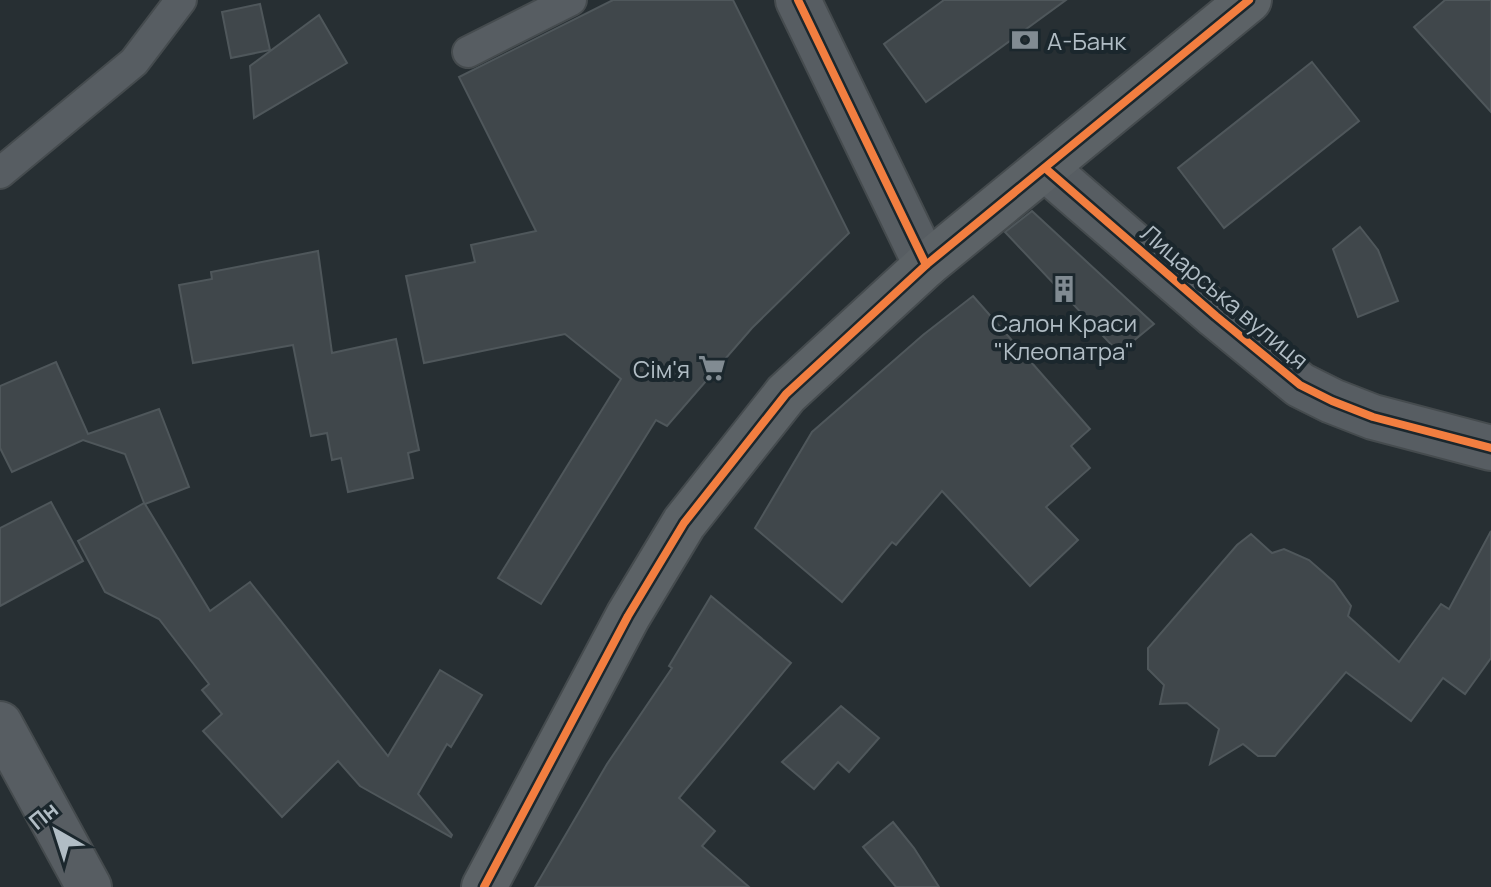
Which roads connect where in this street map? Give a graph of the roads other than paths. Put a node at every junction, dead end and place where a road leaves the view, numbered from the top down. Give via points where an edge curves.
1 (181, 0) edge
2 (571, 0) edge
3 (798, 0) edge
4 (1249, 0) edge
5 (468, 52) dead end
6 (1045, 168) junction
7 (0, 173) edge
8 (926, 265) junction
9 (1491, 448) edge
10 (0, 724) edge
11 (89, 887) edge
12 (484, 887) edge

1 - 7 lane via 134,62
2 - 5 lane
3 - 8 street
4 - 6 main road
6 - 8 main road
6 - 9 street, Лицарська вулиця via 1300,385 1373,417
8 - 12 main road via 786,394 684,523 628,616
10 - 11 street

